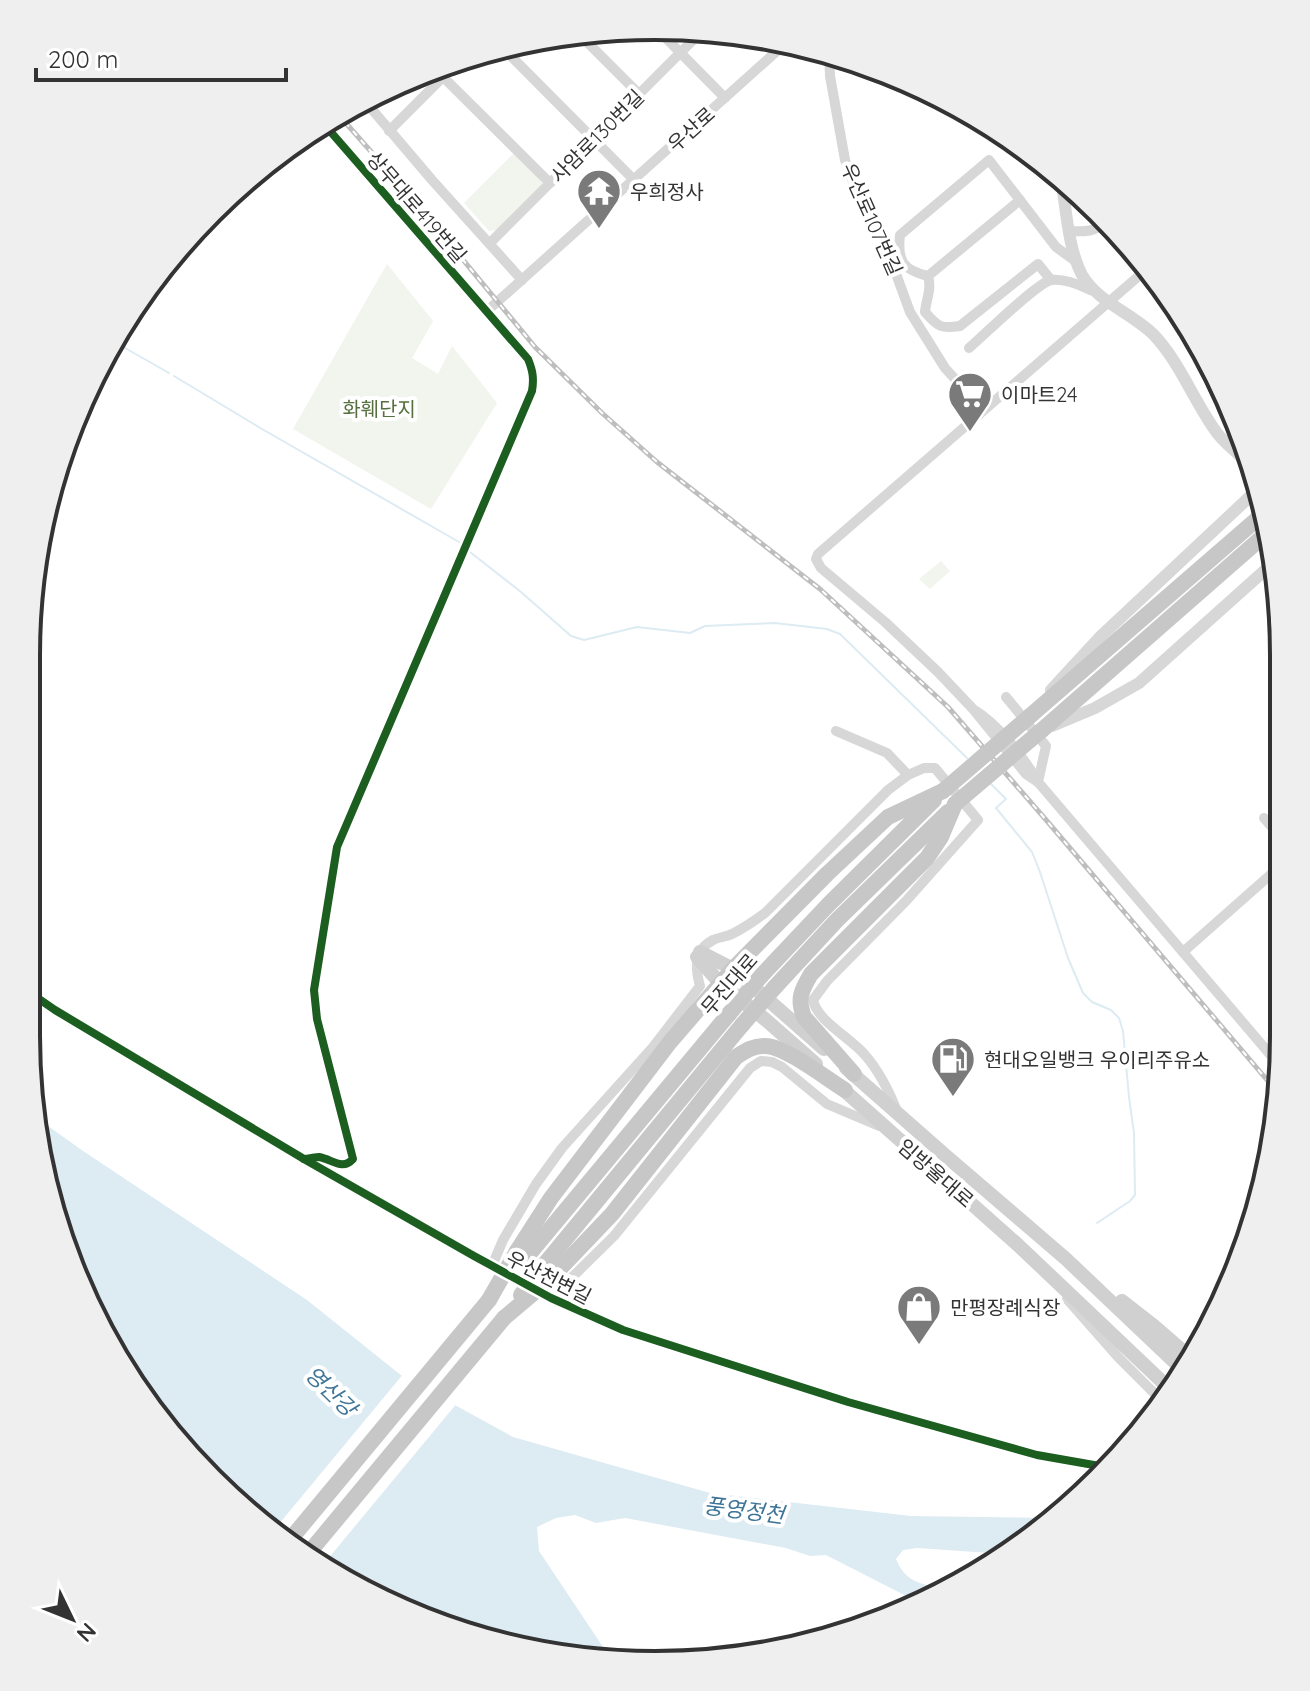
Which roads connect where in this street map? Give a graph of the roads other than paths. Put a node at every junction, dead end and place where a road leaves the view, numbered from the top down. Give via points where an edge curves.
1 (668, 40) edge
2 (693, 41) edge
3 (589, 44) edge
4 (776, 52) edge
5 (681, 53) junction
6 (512, 57) edge
7 (830, 66) edge
8 (444, 78) edge
9 (441, 79) edge
10 (639, 94) junction
11 (725, 98) junction
12 (371, 109) edge
13 (389, 131) junction
14 (331, 133) edge
15 (593, 140) junction
16 (635, 181) junction
17 (550, 183) junction
18 (1064, 197) edge
19 (1020, 200) junction
20 (1098, 228) edge
21 (1070, 231) junction
22 (490, 243) junction
23 (1078, 263) junction
24 (928, 276) junction
25 (1139, 276) edge
26 (522, 280) junction
27 (1051, 280) junction
28 (1095, 292) junction
29 (1107, 302) junction
30 (487, 311) junction
31 (969, 348) dead end
32 (983, 410) junction
33 (1235, 452) edge
34 (1249, 497) edge
35 (1255, 521) edge
36 (1259, 540) edge
37 (1264, 571) edge
38 (1006, 697) dead end
39 (1030, 716) junction
40 (1042, 730) junction
41 (836, 731) dead end
42 (908, 775) junction
43 (1038, 782) junction
44 (943, 791) junction
45 (955, 804) junction
46 (1264, 818) dead end
47 (1270, 825) edge
48 (1270, 875) edge
49 (1183, 952) junction
50 (699, 955) junction
51 (733, 969) junction
52 (721, 984) junction
53 (700, 986) junction
54 (40, 999) edge
55 (702, 1006) junction
56 (1270, 1054) edge
57 (854, 1074) junction
58 (845, 1090) junction
59 (898, 1113) junction
60 (886, 1129) junction
61 (304, 1159) junction
62 (1023, 1250) junction
63 (521, 1255) junction
64 (1066, 1259) junction
65 (492, 1266) junction
66 (544, 1275) junction
67 (551, 1298) junction
68 (1183, 1351) edge
69 (1176, 1363) edge
70 (1163, 1382) edge
71 (1155, 1394) edge
72 (1095, 1465) edge
73 (295, 1534) edge
74 (313, 1547) edge

1 - 5 street
2 - 5 street, 사암로130번길
3 - 10 street
4 - 11 street, 우산로
5 - 10 street, 사암로130번길
5 - 11 street
6 - 15 street
7 - 32 street, 우산로107번길 via 845,160 861,203 884,241 910,312 945,368
8 - 17 street
9 - 13 street
10 - 15 street, 사암로130번길
11 - 16 street, 우산로
12 - 13 street
13 - 22 street
14 - 30 street, 상무대로419번길
15 - 16 street
15 - 17 street, 사암로130번길
16 - 26 street, 우산로
17 - 22 street, 사암로130번길
18 - 21 street
19 - 23 street via 1056,247
19 - 24 street
19 - 24 street via 989,160 900,235 898,248 906,267
20 - 21 street
21 - 23 street
22 - 26 street
23 - 28 street
24 - 27 street via 931,293 925,312 944,329 960,326 1038,264
25 - 29 street
26 - 30 street, 우산로
27 - 28 street
27 - 31 street
28 - 29 street
29 - 32 street
29 - 33 street via 1155,336
30 - 61 street, 상무대로419번길 via 528,359 532,391 337,847 314,990 353,1159 345,1165 318,1157
32 - 43 street via 816,559 909,644
34 - 39 street via 1099,638
35 - 39 highway, 무진대로
36 - 40 highway, 무진대로
37 - 40 street via 1139,683
38 - 43 street via 1046,746
39 - 44 highway, 무진대로, bridge
40 - 45 highway, 무진대로, bridge
41 - 42 street via 887,753
42 - 50 street via 765,913 712,941
42 - 59 street via 935,768 978,820 813,1000 816,1011 864,1053 887,1085
43 - 49 street
44 - 51 highway via 888,817
44 - 63 highway, 무진대로, bridge via 761,976
45 - 57 highway via 927,858 811,974 802,990 804,1017
45 - 66 highway, 무진대로, bridge via 775,987
46 - 47 street
48 - 49 street
49 - 56 street
50 - 51 main road, 임방울대로
50 - 52 main road, 임방울대로
50 - 53 street via 695,969
51 - 52 highway
51 - 57 main road, 임방울대로
52 - 55 highway
52 - 58 main road, 임방울대로
53 - 55 highway
53 - 65 street via 562,1148
54 - 61 street, 우산천변길
55 - 63 highway via 551,1198
57 - 59 main road, 임방울대로
58 - 60 main road, 임방울대로
58 - 66 highway via 780,1050 749,1048 736,1057 612,1214
59 - 64 main road, 임방울대로
60 - 62 main road, 임방울대로
60 - 67 street via 827,1104 782,1067 761,1061 614,1236
61 - 65 street, 우산천변길
62 - 70 main road, 임방울대로
62 - 71 street
63 - 73 highway, bridge
64 - 68 main road
64 - 69 main road, 임방울대로
65 - 67 street, 우산천변길
66 - 74 highway, bridge
67 - 72 street, 우산천변길 via 623,1330 848,1402 1037,1455

